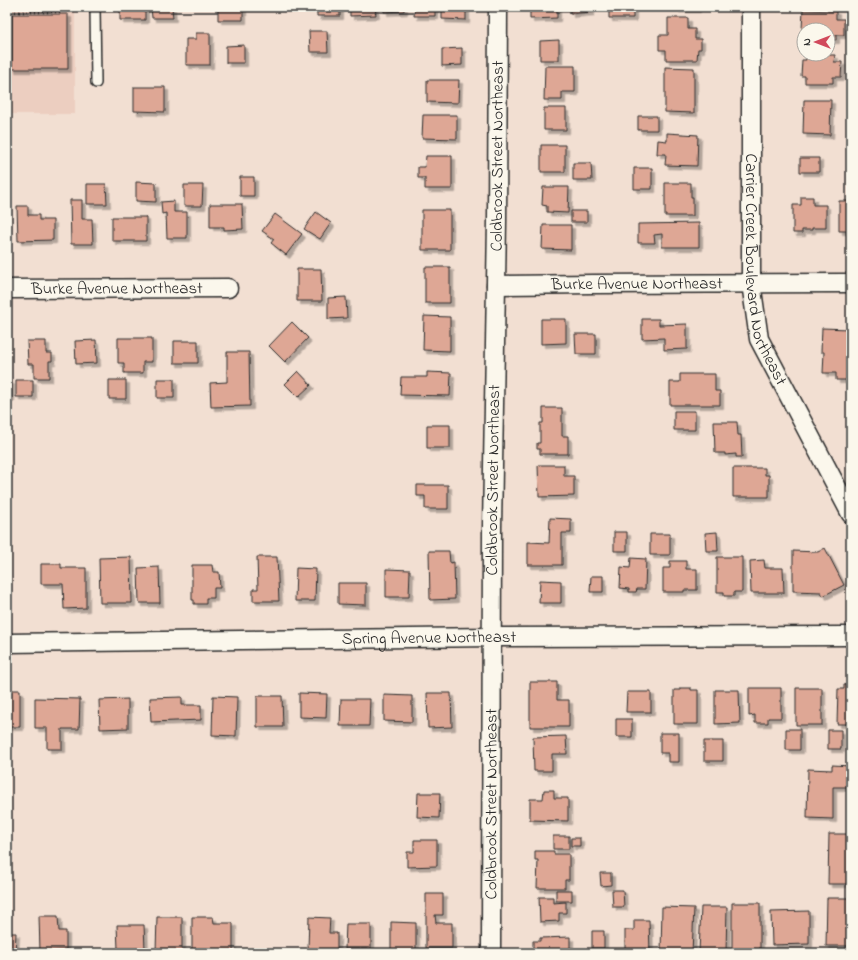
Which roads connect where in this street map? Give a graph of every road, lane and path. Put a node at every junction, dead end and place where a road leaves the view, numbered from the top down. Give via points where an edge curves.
1 (95, 7) edge
2 (498, 7) edge
3 (751, 7) edge
4 (7, 12) edge
5 (63, 12) dead end
6 (96, 83) dead end
7 (751, 283) junction
8 (851, 283) edge
9 (496, 285) junction
10 (228, 288) dead end
11 (7, 289) edge
12 (851, 514) edge
13 (851, 636) edge
14 (492, 637) junction
15 (7, 643) edge
16 (491, 953) edge

1 - 6 lane
2 - 9 street, Coldbrook Street Northeast
3 - 7 street, Carrier Creek Boulevard Northeast
4 - 5 path
7 - 8 street, Burke Avenue Northeast
7 - 9 street, Burke Avenue Northeast
7 - 12 street, Carrier Creek Boulevard Northeast via 759,339
9 - 14 street, Coldbrook Street Northeast
10 - 11 street, Burke Avenue Northeast
13 - 14 street, Spring Avenue Northeast
14 - 15 street, Spring Avenue Northeast
14 - 16 street, Coldbrook Street Northeast

